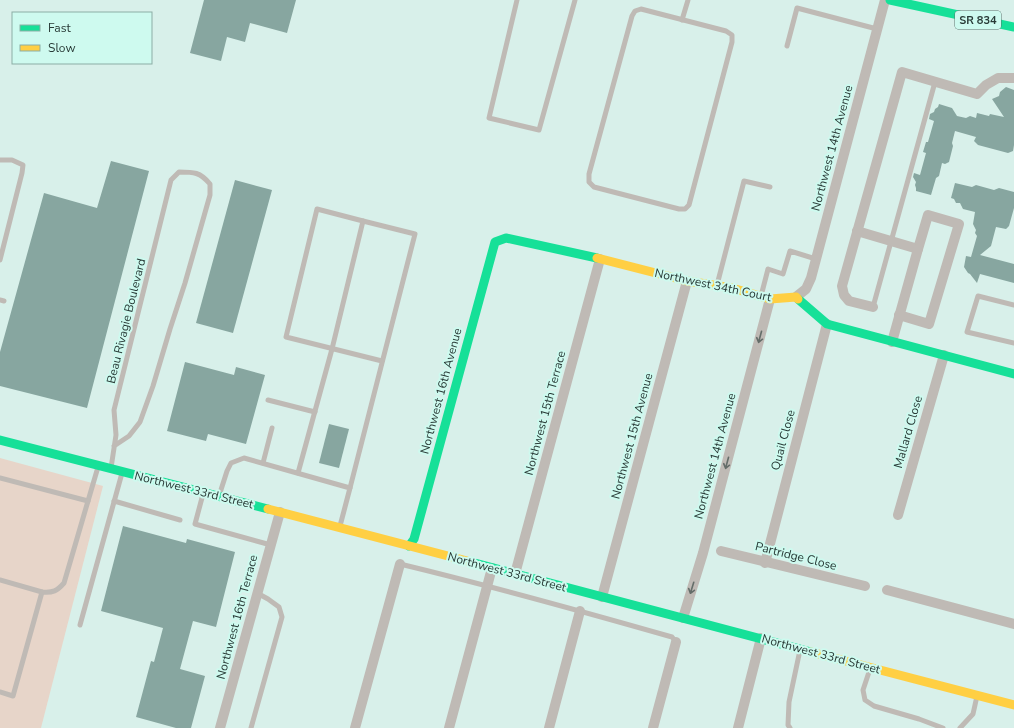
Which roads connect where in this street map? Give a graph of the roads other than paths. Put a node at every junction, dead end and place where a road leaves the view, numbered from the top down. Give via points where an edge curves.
1 (517, 0) edge
2 (575, 0) edge
3 (688, 0) edge
4 (885, 0) edge
5 (890, 0) edge
6 (682, 20) junction
7 (1014, 27) edge
8 (877, 29) junction
9 (787, 46) dead end
10 (1014, 78) edge
11 (935, 82) junction
12 (0, 160) edge
13 (770, 187) dead end
14 (363, 221) junction
15 (857, 231) junction
16 (891, 241) junction
17 (495, 242) joint
18 (918, 249) junction
19 (816, 258) junction
20 (600, 259) junction
21 (0, 260) edge
22 (687, 281) junction
23 (717, 286) junction
24 (796, 297) junction
25 (766, 298) junction
26 (1014, 305) edge
27 (873, 307) joint
28 (899, 315) junction
29 (827, 324) junction
30 (892, 342) junction
31 (1014, 343) edge
32 (332, 349) junction
33 (944, 355) junction
34 (382, 361) junction
35 (1014, 374) edge
36 (268, 400) dead end
37 (315, 412) junction
38 (272, 428) dead end
39 (0, 440) edge
40 (114, 446) junction
41 (263, 463) junction
42 (98, 466) junction
43 (111, 469) junction
44 (122, 472) junction
45 (298, 474) junction
46 (0, 478) edge
47 (350, 488) junction
48 (203, 493) junction
49 (219, 497) junction
50 (88, 501) junction
51 (114, 501) junction
52 (280, 512) junction
53 (898, 515) dead end
54 (180, 520) dead end
55 (339, 528) junction
56 (271, 545) junction
57 (409, 546) junction
58 (721, 551) dead end
59 (765, 563) junction
60 (400, 564) joint
61 (492, 568) junction
62 (516, 574) junction
63 (0, 580) edge
64 (487, 586) junction
65 (865, 586) dead end
66 (887, 590) dead end
67 (42, 592) junction
68 (257, 593) junction
69 (602, 597) junction
70 (580, 611) junction
71 (683, 618) junction
72 (1014, 624) edge
73 (80, 625) dead end
74 (761, 638) junction
75 (676, 642) joint
76 (800, 649) junction
77 (871, 667) junction
78 (0, 692) edge
79 (978, 695) junction
80 (1014, 705) edge
81 (220, 728) edge
82 (251, 728) edge
83 (355, 728) edge
84 (449, 728) edge
85 (549, 728) edge
86 (653, 728) edge
87 (738, 728) edge
88 (790, 728) edge
89 (943, 728) edge
90 (960, 728) edge

1 - 2 lane via 489,118 539,130
3 - 6 lane
4 - 8 street, Northwest 14th Avenue
5 - 7 street, SR 834
6 - 6 lane via 641,9 635,11 589,174 589,182 594,187 679,209 685,209 689,205 732,42 732,35 726,32
8 - 9 lane via 797,8
8 - 19 street, Northwest 14th Avenue
10 - 11 street via 998,78 977,94
11 - 15 street via 902,72
11 - 16 lane
12 - 21 lane via 12,160 23,164
13 - 23 lane via 744,181
14 - 32 lane
14 - 32 lane via 317,209 286,338
14 - 34 lane via 415,234
15 - 16 street
15 - 27 street via 842,286 844,295 849,300
16 - 18 street
16 - 27 lane
17 - 20 street, Northwest 34th Court via 506,238
17 - 57 street, Northwest 16th Avenue via 414,539
18 - 28 street
18 - 28 street via 928,215 959,224 929,324
19 - 24 street, Northwest 14th Avenue via 806,289
19 - 25 lane via 790,250 783,274 768,269
20 - 22 street, Northwest 34th Court
20 - 62 street, Northwest 15th Terrace
22 - 23 street, Northwest 34th Court
22 - 69 street, Northwest 15th Avenue
23 - 25 street, Northwest 34th Court
24 - 25 street, Northwest 34th Court
24 - 29 street
25 -> 71 street, Northwest 14th Avenue via 703,553
26 - 31 lane via 978,296 967,332
28 - 30 street
29 - 30 street
29 - 59 street, Quail Close
30 - 33 street
32 - 34 lane
32 - 37 lane
33 - 35 street
33 - 53 street, Mallard Close
34 - 47 lane
36 - 37 lane
37 - 45 lane
38 - 41 lane
39 - 42 street, Northwest 33rd Street
40 - 40 lane, Beau Rivagie Boulevard via 114,410 171,180 179,172 193,172 204,177 210,184 210,195 185,283 154,386 140,422 130,436
40 - 43 lane, Beau Rivagie Boulevard
41 - 45 lane
41 - 49 lane via 244,458 231,464
42 - 43 street, Northwest 33rd Street
42 - 50 lane
43 - 44 street, Northwest 33rd Street
44 - 48 street, Northwest 33rd Street
44 - 51 lane
45 - 47 lane
46 - 50 lane
47 - 55 lane
48 - 49 street, Northwest 33rd Street
48 - 56 lane via 195,524
49 - 52 street, Northwest 33rd Street
50 - 67 lane via 64,583 58,590
51 - 54 lane
51 - 73 lane
52 - 55 street, Northwest 33rd Street
52 - 56 street, Northwest 16th Terrace
55 - 57 street, Northwest 33rd Street
56 - 68 street, Northwest 16th Terrace
57 - 61 street, Northwest 33rd Street
58 - 59 street, Partridge Close
59 - 65 street, Partridge Close
60 - 64 lane
60 - 83 street
61 - 62 street, Northwest 33rd Street
61 - 64 street
62 - 69 street, Northwest 33rd Street
63 - 67 lane
64 - 70 lane
64 - 84 street
66 - 72 street
67 - 78 lane via 14,696
68 - 81 street, Northwest 16th Terrace
68 - 82 lane via 279,607 282,617
69 - 71 street, Northwest 33rd Street
70 - 75 lane via 672,637
70 - 85 street
71 - 74 street, Northwest 33rd Street
74 - 76 street, Northwest 33rd Street
74 - 87 street
75 - 86 street
76 - 77 street, Northwest 33rd Street
76 - 88 lane via 789,702
77 - 79 street, Northwest 33rd Street
77 - 89 lane via 863,690 865,700 874,706
79 - 80 street, Northwest 33rd Street
79 - 90 lane via 973,714

